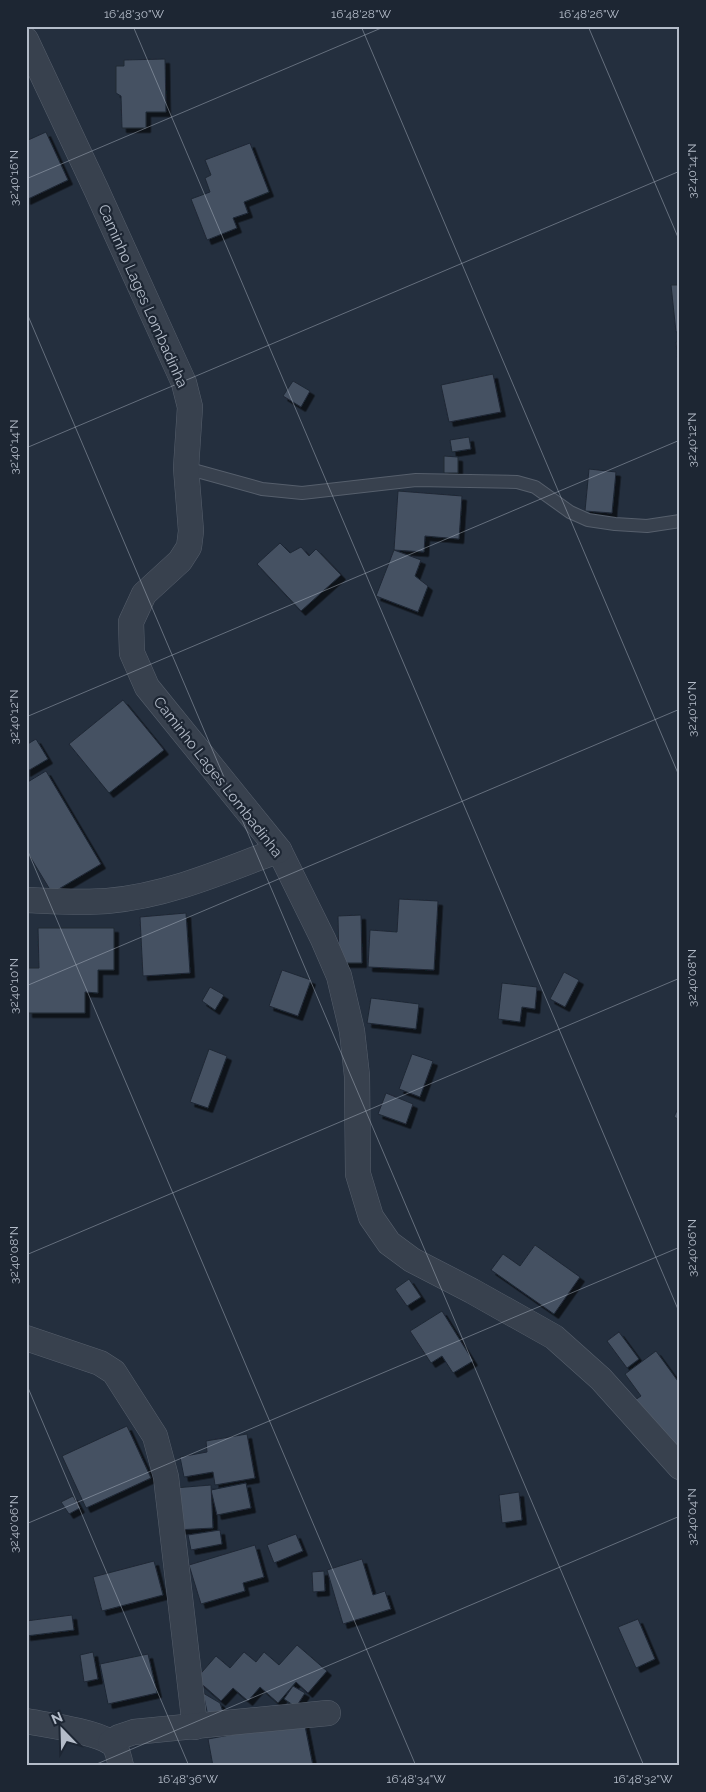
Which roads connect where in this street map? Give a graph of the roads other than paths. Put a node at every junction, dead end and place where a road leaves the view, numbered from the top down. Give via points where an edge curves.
1 (26, 40) edge
2 (186, 468) junction
3 (680, 521) edge
4 (279, 850) junction
5 (26, 900) edge
6 (26, 1338) edge
7 (680, 1467) edge
8 (328, 1713) dead end
9 (26, 1721) edge
10 (195, 1727) junction
11 (111, 1742) junction
12 (121, 1766) edge

1 - 2 street, Caminho Lages Lombadinha via 184,383 190,407
2 - 3 lane via 262,489 302,493 416,480 517,482 535,487 570,512 588,520 647,526
2 - 4 street, Caminho Lages Lombadinha via 191,531 189,547 180,561 144,594 131,622 132,653 147,687
4 - 5 street via 162,892 107,901
4 - 7 street, Caminho Lages Lombadinha via 339,976 352,1031 357,1076 358,1174 371,1217 389,1243 412,1260 554,1337 601,1379
6 - 10 street via 114,1372 155,1436 166,1476
8 - 10 street
9 - 11 street via 95,1735
10 - 11 street via 134,1732
11 - 12 street

